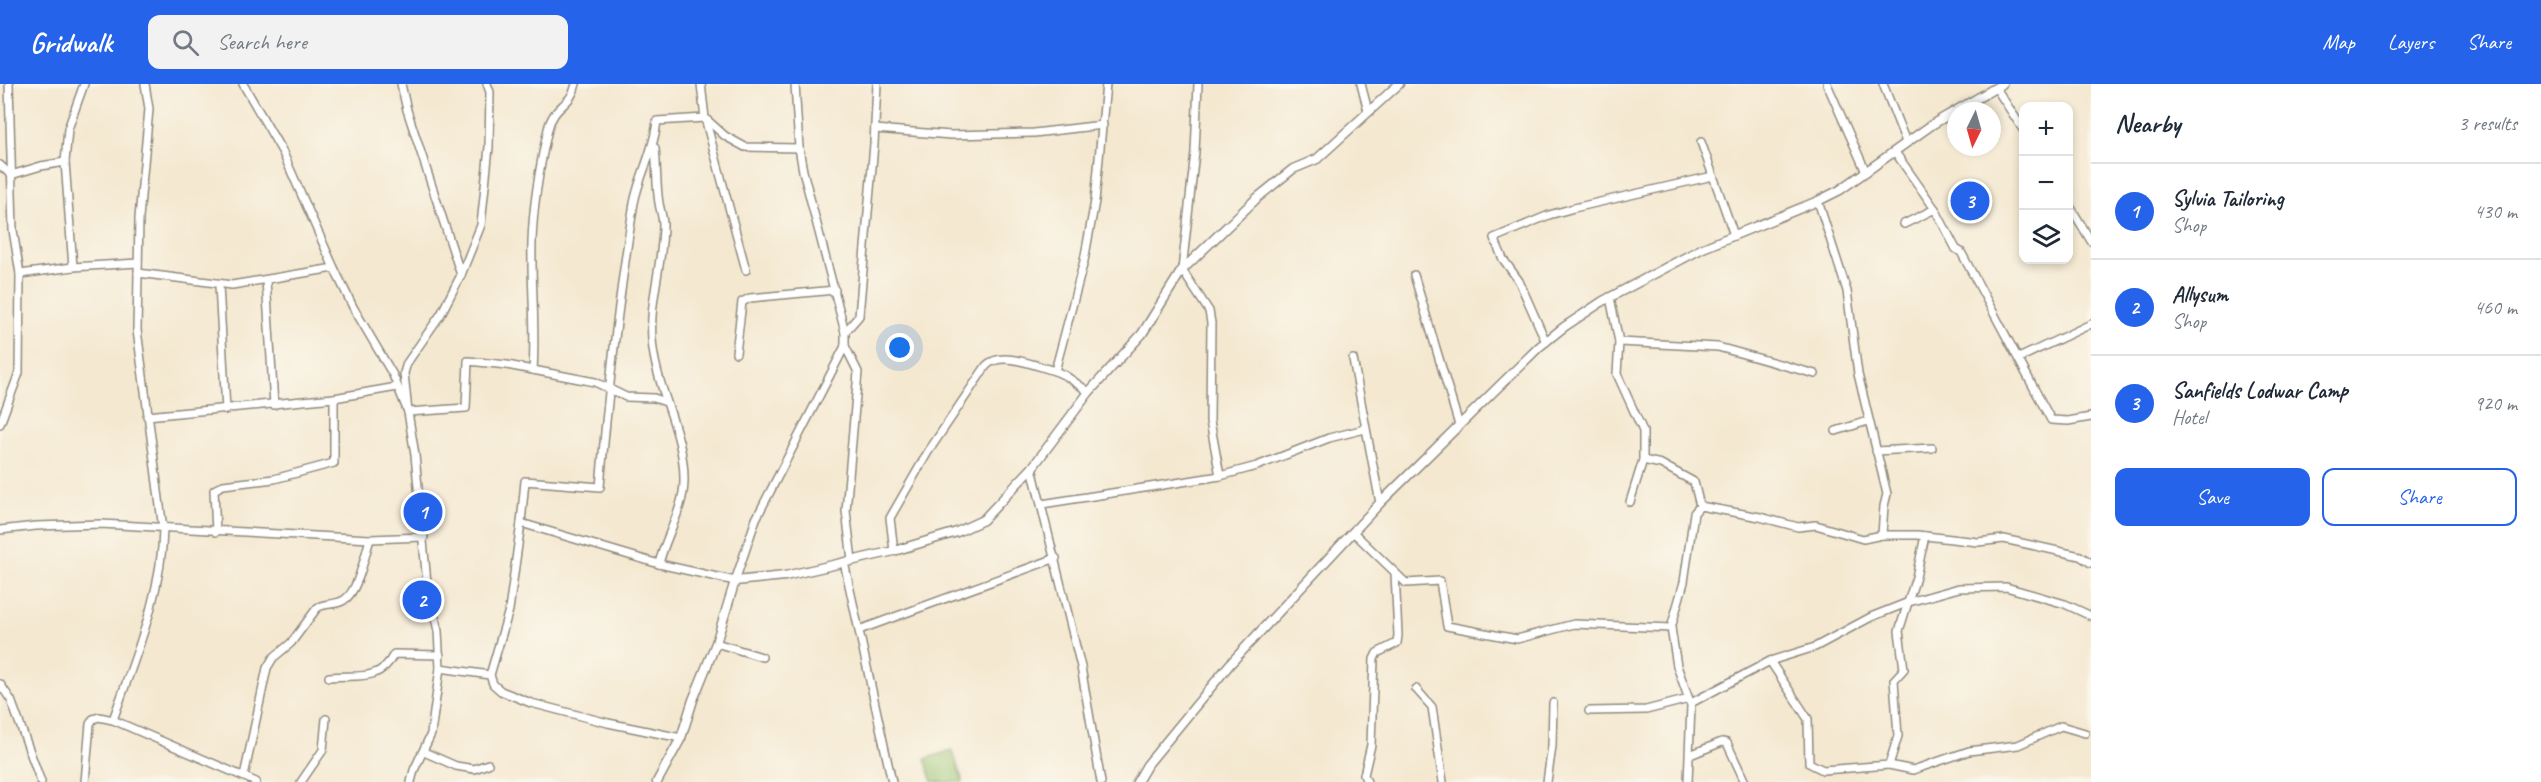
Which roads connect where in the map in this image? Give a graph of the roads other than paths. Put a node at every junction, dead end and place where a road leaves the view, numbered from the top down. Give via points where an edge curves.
1 (9, 84) edge
2 (84, 84) edge
3 (145, 84) edge
4 (243, 84) edge
5 (401, 84) edge
6 (487, 84) edge
7 (576, 84) edge
8 (701, 84) edge
9 (795, 84) edge
10 (877, 84) edge
11 (1106, 84) edge
12 (1198, 84) edge
13 (1361, 84) edge
14 (1399, 84) edge
15 (1827, 84) edge
16 (1883, 84) edge
17 (1999, 86) edge
18 (1368, 111) junction
19 (705, 118) junction
20 (2019, 122) edge
21 (1103, 125) junction
22 (875, 129) junction
23 (655, 142) junction
24 (1701, 142) dead end
25 (1906, 142) junction
26 (799, 148) junction
27 (1895, 152) junction
28 (65, 162) junction
29 (0, 165) edge
30 (1866, 172) junction
31 (11, 175) junction
32 (1713, 176) junction
33 (1818, 201) junction
34 (1935, 209) junction
35 (2072, 210) edge
36 (1904, 224) dead end
37 (1734, 236) junction
38 (2091, 241) edge
39 (138, 262) junction
40 (73, 267) junction
41 (334, 268) junction
42 (746, 270) dead end
43 (1182, 270) junction
44 (138, 273) junction
45 (20, 274) junction
46 (461, 275) junction
47 (1414, 275) dead end
48 (266, 280) junction
49 (219, 285) junction
50 (835, 290) junction
51 (1610, 297) junction
52 (2091, 324) edge
53 (845, 332) junction
54 (1546, 342) junction
55 (1620, 342) junction
56 (845, 346) junction
57 (736, 354) dead end
58 (2019, 358) junction
59 (1353, 359) dead end
60 (533, 370) junction
61 (1055, 371) junction
62 (1815, 374) dead end
63 (397, 387) junction
64 (609, 388) junction
65 (1089, 392) junction
66 (334, 398) junction
67 (666, 402) junction
68 (274, 405) junction
69 (226, 410) junction
70 (408, 412) junction
71 (147, 416) junction
72 (2091, 417) edge
73 (1868, 421) junction
74 (0, 424) edge
75 (1459, 425) junction
76 (1365, 429) junction
77 (1836, 431) dead end
78 (1932, 448) dead end
79 (1876, 451) junction
80 (1643, 460) junction
81 (1032, 468) junction
82 (1220, 476) junction
83 (1630, 502) dead end
84 (1380, 503) junction
85 (1042, 504) junction
86 (1700, 506) junction
87 (521, 523) junction
88 (163, 529) junction
89 (0, 531) edge
90 (216, 532) junction
91 (1353, 532) junction
92 (1882, 535) junction
93 (1925, 536) junction
94 (424, 537) junction
95 (370, 539) junction
96 (894, 551) junction
97 (1056, 558) junction
98 (848, 561) junction
99 (2091, 563) edge
100 (659, 564) junction
101 (1395, 573) junction
102 (735, 581) junction
103 (1909, 602) junction
104 (2091, 616) edge
105 (1671, 628) junction
106 (859, 630) junction
107 (716, 643) junction
108 (440, 655) junction
109 (762, 657) dead end
110 (1770, 662) junction
111 (440, 668) junction
112 (490, 675) junction
113 (329, 677) dead end
114 (0, 684) edge
115 (1416, 689) dead end
116 (1690, 701) junction
117 (1553, 703) dead end
118 (1589, 711) dead end
119 (326, 719) dead end
120 (113, 720) junction
121 (2085, 733) dead end
122 (681, 738) junction
123 (424, 752) junction
124 (1690, 755) junction
125 (488, 764) dead end
126 (1889, 765) junction
127 (244, 776) junction
128 (41, 782) edge
129 (86, 782) edge
130 (256, 782) edge
131 (301, 782) edge
132 (411, 782) edge
133 (657, 782) edge
134 (892, 782) edge
135 (1101, 782) edge
136 (1137, 782) edge
137 (1367, 782) edge
138 (1443, 782) edge
139 (1547, 782) edge
140 (1688, 782) edge
141 (1745, 782) edge

1 - 31 street
2 - 28 street via 68,129
3 - 39 street via 149,109
4 - 41 street via 283,153
5 - 46 street
6 - 46 street via 489,147 481,225
7 - 60 street via 573,95 552,114 540,169 532,242 536,330
8 - 19 street
9 - 26 street
10 - 22 street
11 - 21 street
12 - 43 street
13 - 18 street
14 - 18 street
15 - 30 street
16 - 25 street
17 - 20 street
17 - 25 street
18 - 43 street via 1317,159 1293,169 1257,198
19 - 23 street via 657,121
19 - 26 street via 745,147
19 - 42 street
21 - 22 street via 1022,134 951,135
21 - 61 street via 1084,261
22 - 53 street via 859,316
23 - 64 street via 633,205
23 - 67 street via 663,222 651,336
24 - 32 street
25 - 27 street
26 - 50 street via 808,196
27 - 30 street
27 - 34 street
28 - 31 street
28 - 40 street
29 - 31 street
30 - 33 street
31 - 45 street
32 - 37 street
32 - 54 street via 1549,215 1494,238 1519,281
33 - 37 street
33 - 73 street via 1847,291
34 - 36 street
34 - 58 street
35 - 38 street
37 - 51 street
39 - 40 street
39 - 44 street
40 - 45 street
41 - 48 street
41 - 63 street
43 - 65 street via 1142,334
43 - 82 street via 1209,311 1210,421
44 - 49 street
44 - 71 street via 137,330
45 - 74 street via 19,373
46 - 70 street via 441,314 407,363 404,373
47 - 75 street
48 - 49 street
48 - 68 street
49 - 69 street
50 - 53 street
50 - 57 street via 742,302
51 - 54 street
51 - 55 street
52 - 58 street
53 - 56 street
54 - 75 street
55 - 62 street via 1718,347
55 - 80 street via 1617,374 1642,431
56 - 98 street via 858,372 846,511
56 - 102 street via 756,519
58 - 72 street via 2051,420
59 - 76 street
60 - 64 street
60 - 70 street via 468,361 466,408
61 - 65 street
61 - 96 street via 1001,358 986,366 928,452 890,518
63 - 66 street
63 - 70 street
64 - 67 street via 626,397
64 - 87 street via 600,487 525,481
65 - 81 street
66 - 68 street
66 - 90 street via 334,463 214,490
67 - 100 street via 679,439 684,482
68 - 69 street
69 - 71 street
70 - 94 street
71 - 88 street
73 - 77 street
73 - 79 street
75 - 84 street
76 - 82 street
76 - 84 street
78 - 79 street
79 - 92 street via 1887,494
80 - 83 street
80 - 86 street via 1661,464 1694,482
81 - 85 street
81 - 96 street via 983,520
82 - 85 street
84 - 91 street
85 - 97 street
86 - 92 street via 1798,527 1816,525 1863,539
86 - 105 street via 1694,513 1684,582
87 - 100 street
87 - 112 street via 509,609
88 - 89 street via 101,524
88 - 90 street
88 - 120 street via 158,579
90 - 95 street
91 - 101 street
91 - 136 street via 1230,664 1146,765
92 - 93 street
93 - 99 street via 1978,542 2004,539 2080,555
93 - 103 street
94 - 95 street
94 - 108 street via 427,583
95 - 127 street via 352,592 343,601 317,608 267,668
96 - 98 street
97 - 106 street
97 - 135 street via 1081,667
98 - 102 street via 785,576
98 - 106 street
100 - 102 street
101 - 105 street via 1406,584 1440,581 1447,626 1517,639 1574,624
101 - 137 street via 1397,643 1377,653 1374,659 1371,745 1364,775
102 - 107 street
103 - 104 street via 1959,588 2006,588 2065,604
103 - 110 street via 1815,647
103 - 126 street via 1899,631 1904,669 1894,680 1899,736
105 - 116 street via 1677,666
106 - 134 street
107 - 109 street
107 - 122 street
108 - 111 street
108 - 113 street via 394,654 388,666 372,676
110 - 116 street
110 - 126 street via 1808,719 1809,763 1822,770
111 - 112 street
111 - 123 street via 431,734
112 - 122 street via 501,691 531,703
114 - 128 street via 11,700
115 - 138 street via 1432,706
116 - 118 street via 1646,711
116 - 124 street
117 - 139 street
119 - 131 street via 323,750
120 - 127 street
120 - 129 street via 99,717 91,721
121 - 126 street via 2061,726 2018,745 1969,752 1913,770
122 - 133 street
123 - 125 street via 456,766 474,769
123 - 132 street
124 - 140 street
124 - 141 street via 1727,743
127 - 130 street

